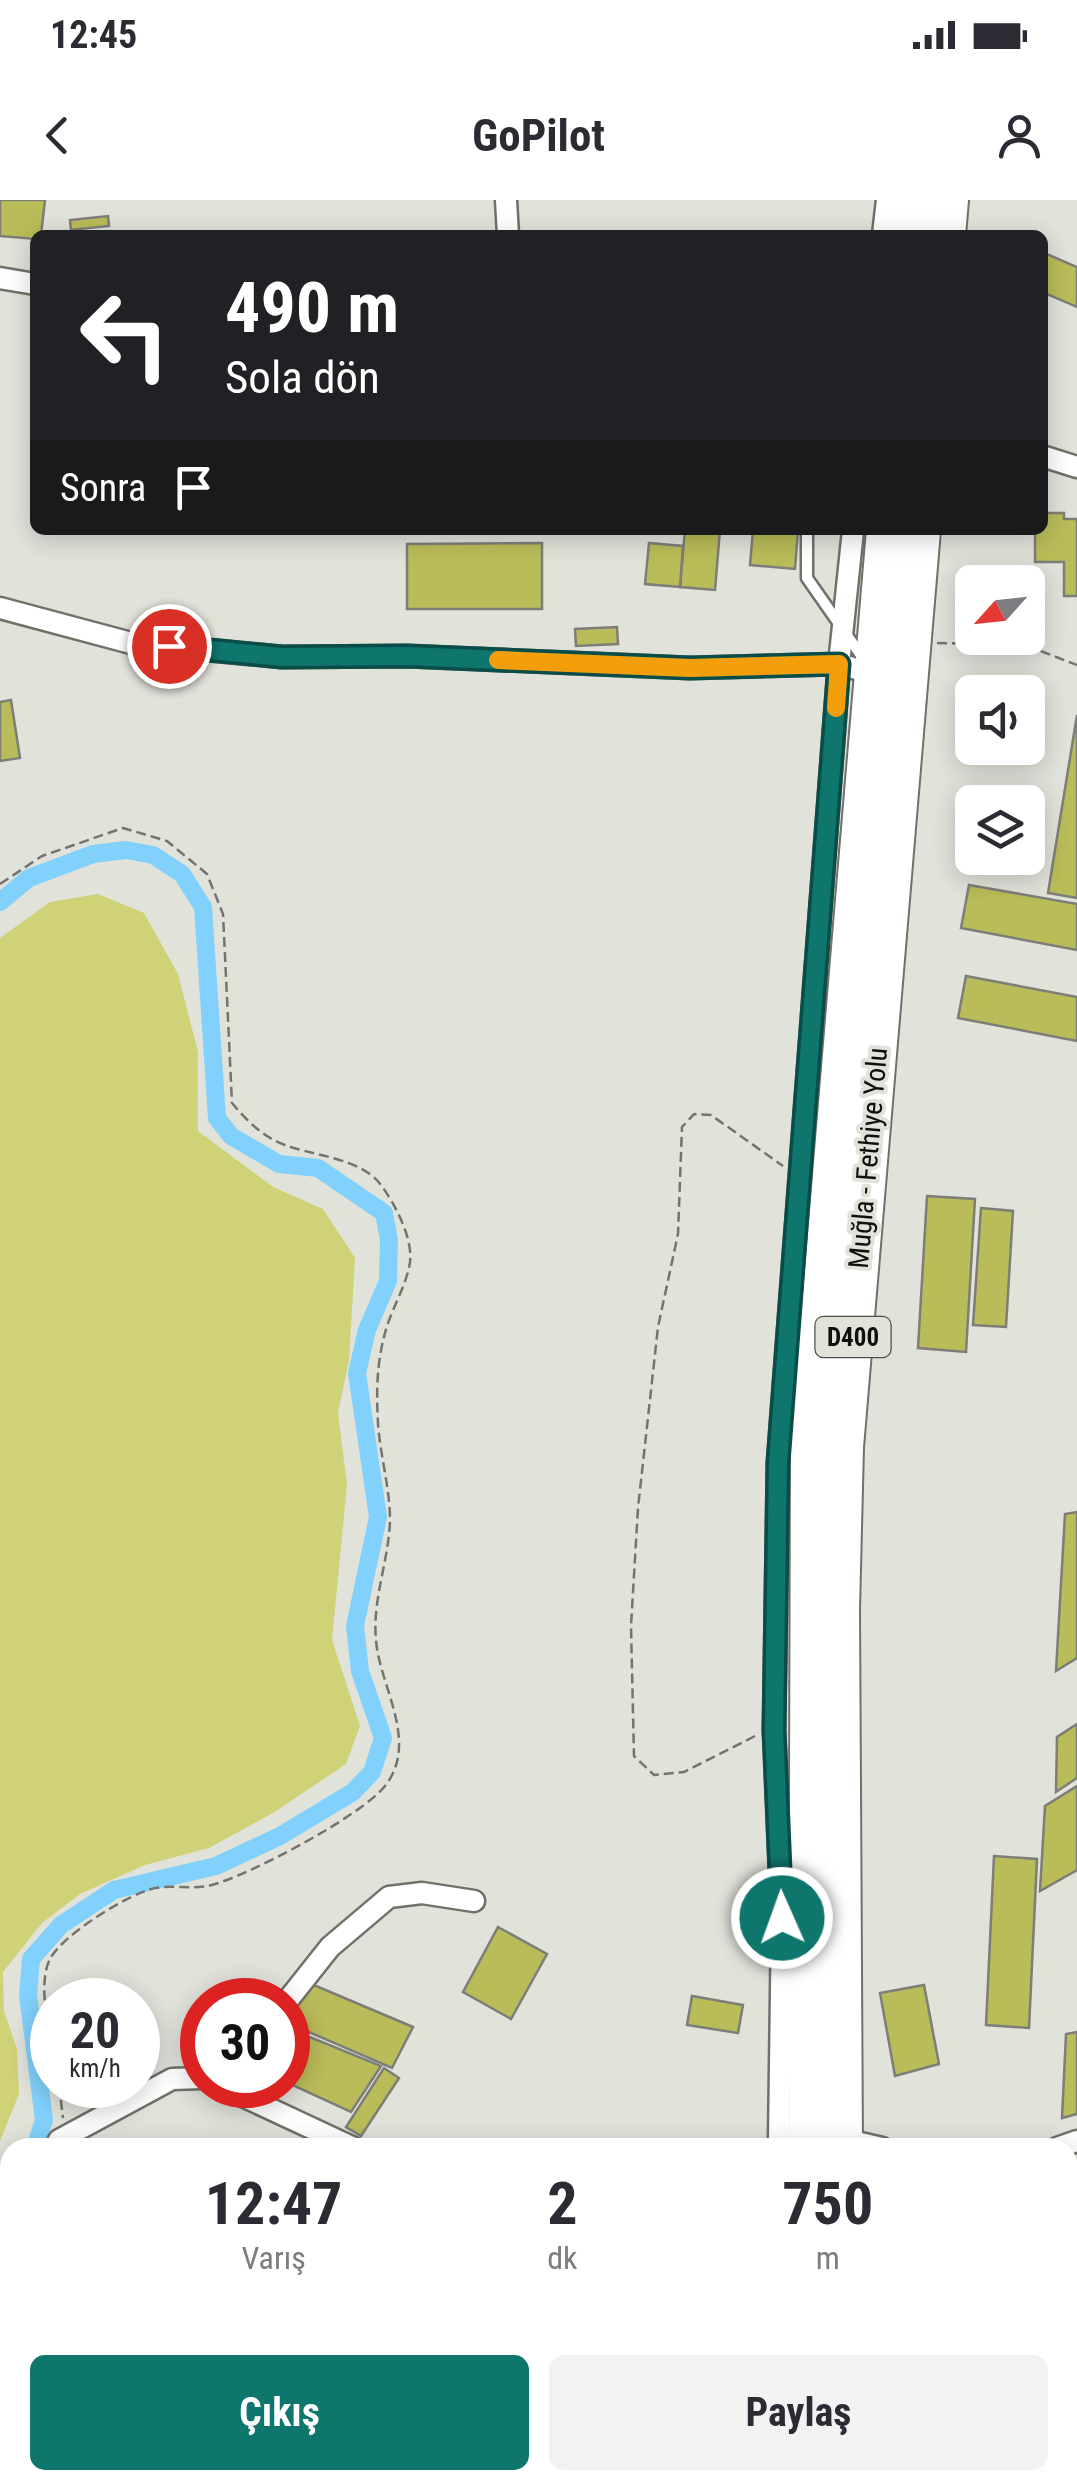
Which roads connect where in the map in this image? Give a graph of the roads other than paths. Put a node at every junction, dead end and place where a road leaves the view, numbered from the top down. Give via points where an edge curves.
1 (506, 200) edge
2 (887, 200) edge
3 (914, 200) edge
4 (949, 200) edge
5 (508, 230) edge
6 (884, 230) edge
7 (911, 230) edge
8 (946, 230) edge
9 (0, 278) edge
10 (30, 283) edge
11 (1048, 458) edge
12 (1077, 467) edge
13 (807, 535) edge
14 (852, 535) edge
15 (885, 535) edge
16 (921, 535) edge
17 (0, 608) edge
18 (843, 629) junction
19 (857, 669) junction
20 (790, 1730) junction
21 (474, 1901) dead end
22 (305, 1978) edge
23 (180, 2079) edge
24 (268, 2108) edge
25 (68, 2138) edge
26 (333, 2138) edge
27 (809, 2138) edge
28 (810, 2138) edge
29 (810, 2138) edge

1 - 5 street
2 - 6 street
3 - 7 highway
4 - 8 highway
9 - 10 street
11 - 12 street
13 - 18 lane via 807,578
14 - 18 street
15 - 19 highway, Muğla - Fethiye Yolu / D400
16 - 28 highway, Muğla - Fethiye Yolu / D400 via 844,1448
17 - 19 street via 131,643 282,657
18 - 19 street
18 - 19 lane
19 - 20 highway, Muğla - Fethiye Yolu / D400
19 - 20 street via 778,1462
20 - 27 street via 782,1918
20 - 29 highway, Muğla - Fethiye Yolu / D400
21 - 22 street via 422,1893 389,1897 330,1946
23 - 25 street
24 - 26 street

